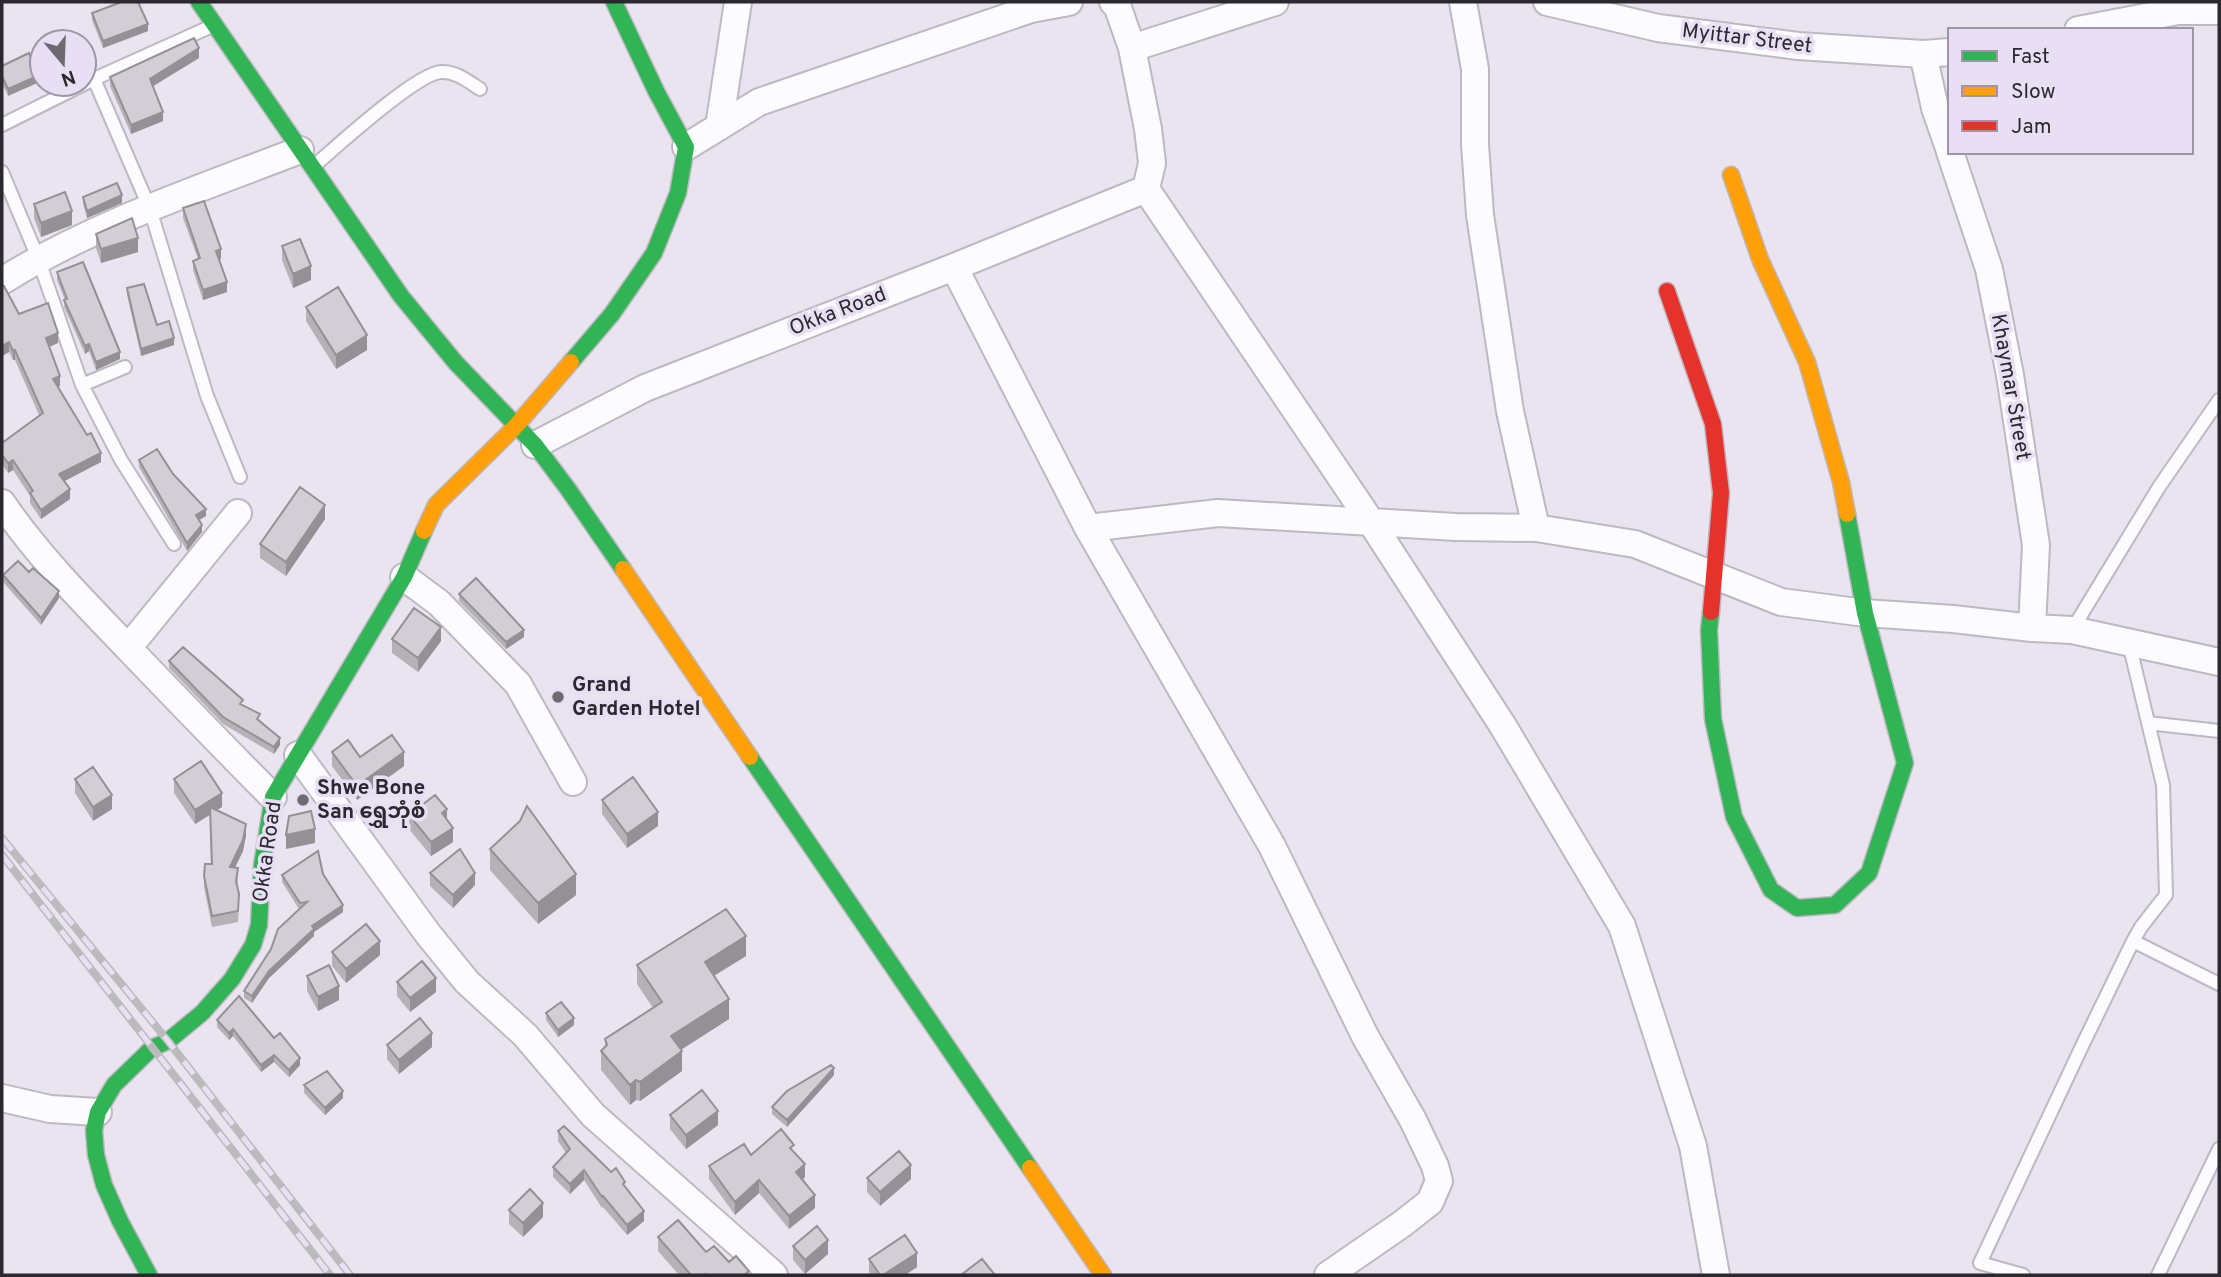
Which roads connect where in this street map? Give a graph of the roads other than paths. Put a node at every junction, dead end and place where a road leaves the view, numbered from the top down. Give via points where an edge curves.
1 (199, 2) edge
2 (614, 2) edge
3 (738, 2) edge
4 (1069, 2) edge
5 (1113, 2) edge
6 (1463, 2) edge
7 (1547, 2) edge
8 (1269, 3) edge
9 (1030, 6) edge
10 (2219, 11) edge
11 (216, 24) junction
12 (2089, 28) edge
13 (1132, 48) junction
14 (1948, 52) edge
15 (1923, 54) junction
16 (98, 77) edge
17 (98, 88) edge
18 (480, 89) dead end
19 (56, 98) edge
20 (2, 125) edge
21 (719, 127) junction
22 (1948, 146) edge
23 (686, 147) junction
24 (1951, 154) edge
25 (306, 158) junction
26 (2, 172) edge
27 (1731, 175) dead end
28 (1146, 189) junction
29 (150, 209) junction
30 (38, 258) junction
31 (954, 267) junction
32 (2, 281) edge
33 (1667, 291) dead end
34 (125, 367) dead end
35 (82, 385) junction
36 (2219, 400) edge
37 (515, 427) junction
38 (535, 445) junction
39 (240, 477) dead end
40 (2, 503) edge
41 (238, 513) dead end
42 (1371, 522) junction
43 (1088, 528) junction
44 (1536, 528) junction
45 (174, 544) dead end
46 (404, 577) junction
47 (1714, 577) junction
48 (1866, 612) junction
49 (2032, 628) junction
50 (2072, 630) junction
51 (2129, 642) junction
52 (128, 648) junction
53 (2219, 662) edge
54 (2148, 723) junction
55 (2219, 731) edge
56 (298, 755) junction
57 (573, 782) dead end
58 (273, 797) junction
59 (2133, 941) junction
60 (2219, 984) edge
61 (2, 1098) edge
62 (98, 1112) junction
63 (2219, 1149) edge
64 (149, 1275) edge
65 (774, 1275) edge
66 (1104, 1275) edge
67 (1328, 1275) edge
68 (1716, 1275) edge
69 (2023, 1275) edge
70 (2158, 1275) edge

1 - 11 street
2 - 23 street
3 - 21 street
4 - 9 street
5 - 13 street
6 - 44 street via 1475,69 1480,215 1510,411
7 - 15 street, Myittar Street via 1658,28 1798,46
8 - 13 street
9 - 21 street via 759,102
10 - 12 street via 2178,11
11 - 16 lane
11 - 25 street
13 - 28 street via 1152,163
14 - 15 street, Myittar Street
15 - 22 street, Khaymar Street
17 - 29 lane
18 - 25 lane via 461,76 441,72 422,79
19 - 20 lane
21 - 23 street
23 - 37 street, Okka Road via 678,193 654,253 612,314
24 - 49 street, Khaymar Street via 1989,270 2010,375 2036,544
25 - 29 street
25 - 37 street via 401,296
26 - 30 lane
27 - 48 street via 1760,259 1807,362 1841,482
28 - 31 street, Okka Road
28 - 42 street
29 - 30 street
29 - 39 lane via 207,396
30 - 32 street
30 - 35 lane
31 - 38 street, Okka Road via 645,388
31 - 43 street
33 - 47 street via 1713,424 1721,493
34 - 35 lane
35 - 45 lane via 121,460
36 - 50 lane via 2159,487
37 - 38 street
37 - 46 street, Okka Road via 436,505
38 - 66 street
40 - 52 street
41 - 52 street
42 - 43 street via 1218,513
42 - 44 street
42 - 68 street via 1503,726 1622,926 1693,1146
43 - 67 street via 1272,846 1364,1036 1435,1166 1439,1181 1430,1202
44 - 47 street via 1634,544
46 - 56 street, Okka Road
46 - 57 street via 439,603 518,684
47 - 48 street via 1781,602
47 - 48 street via 1709,630 1713,719 1734,817 1771,890 1797,908 1835,905 1869,873 1905,763
48 - 49 street
49 - 50 street
50 - 51 street
51 - 53 street
51 - 54 lane
52 - 58 street
54 - 55 lane
54 - 59 lane via 2163,785 2166,895
56 - 58 street, Okka Road
56 - 65 street via 467,982 525,1035 593,1115
58 - 62 street, Okka Road via 253,945 232,979 202,1013 152,1048 114,1086
59 - 60 lane
59 - 69 lane via 1980,1263
61 - 62 street via 50,1109
62 - 64 street, Okka Road via 96,1155 104,1185
63 - 70 lane

